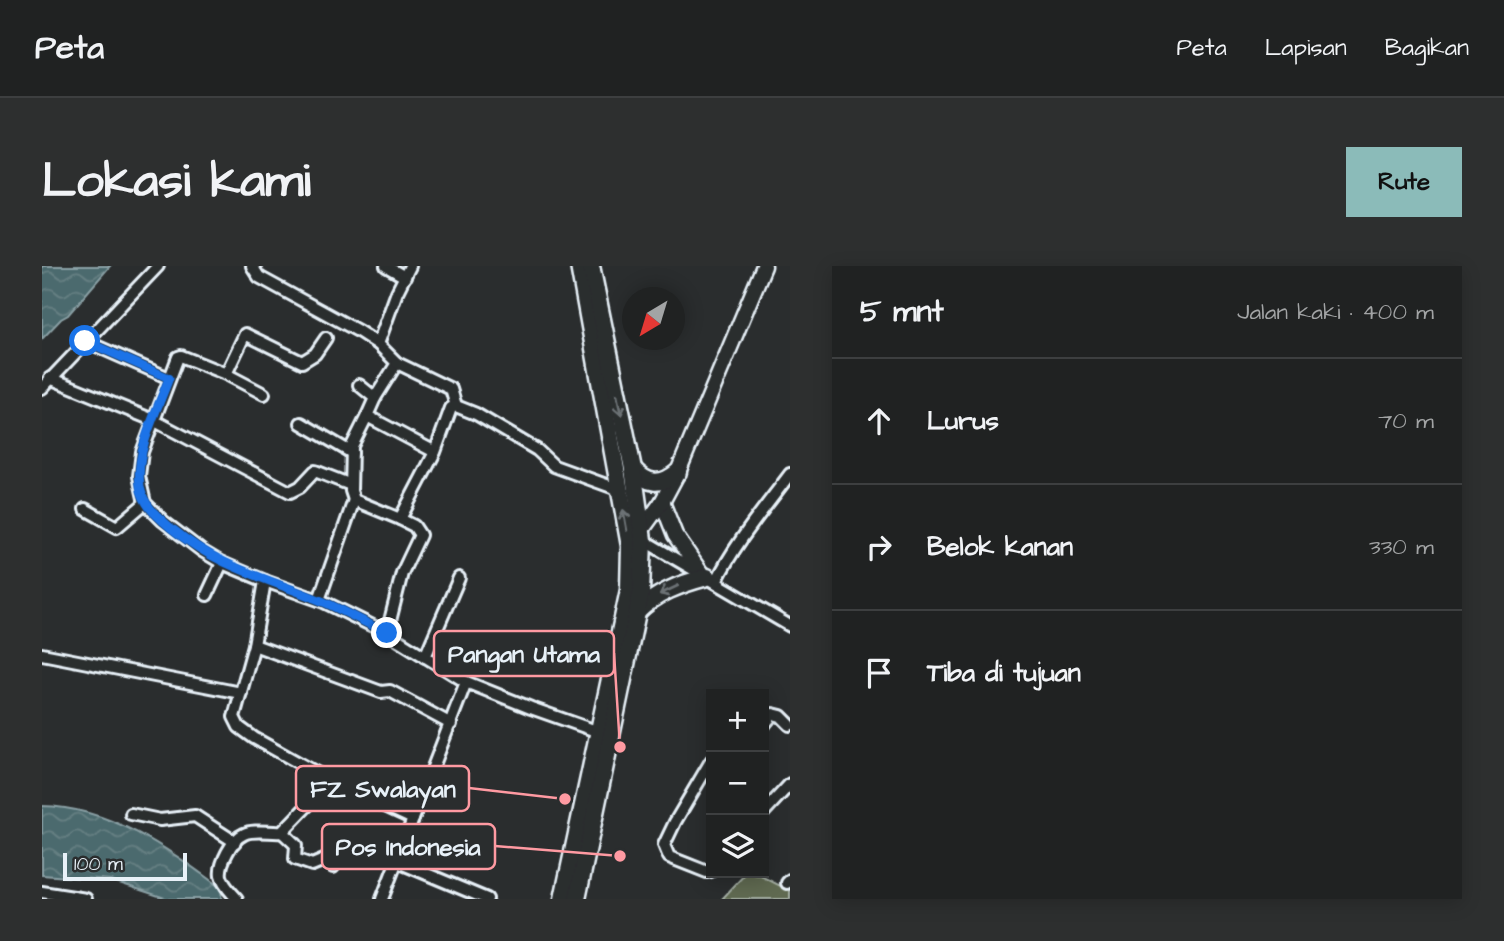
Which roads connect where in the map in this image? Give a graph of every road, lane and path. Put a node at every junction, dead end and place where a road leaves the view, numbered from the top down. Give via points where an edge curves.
1 (158, 266) edge
2 (252, 266) edge
3 (386, 266) edge
4 (579, 266) edge
5 (591, 266) edge
6 (764, 266) edge
7 (408, 271) edge
8 (593, 308) junction
9 (326, 338) dead end
10 (85, 341) junction
11 (378, 344) junction
12 (397, 363) junction
13 (226, 374) junction
14 (50, 378) junction
15 (169, 378) junction
16 (359, 384) dead end
17 (42, 388) edge
18 (264, 394) dead end
19 (375, 398) junction
20 (456, 406) junction
21 (367, 416) junction
22 (153, 420) junction
23 (301, 423) dead end
24 (435, 452) junction
25 (352, 453) junction
26 (633, 469) junction
27 (678, 472) junction
28 (790, 474) edge
29 (351, 485) junction
30 (620, 490) junction
31 (354, 500) junction
32 (662, 502) junction
33 (145, 503) junction
34 (85, 509) dead end
35 (400, 519) junction
36 (642, 536) junction
37 (222, 563) junction
38 (708, 577) junction
39 (460, 578) dead end
40 (265, 581) junction
41 (206, 595) dead end
42 (319, 600) junction
43 (636, 613) junction
44 (790, 626) edge
45 (387, 633) junction
46 (254, 645) junction
47 (42, 654) edge
48 (425, 657) junction
49 (466, 682) junction
50 (241, 693) junction
51 (790, 706) edge
52 (781, 716) junction
53 (769, 719) edge
54 (451, 724) junction
55 (790, 725) edge
56 (598, 732) junction
57 (706, 769) edge
58 (596, 773) junction
59 (331, 781) junction
60 (790, 784) edge
61 (769, 807) edge
62 (131, 814) dead end
63 (413, 820) junction
64 (282, 832) junction
65 (235, 842) junction
66 (398, 862) junction
67 (333, 867) dead end
68 (706, 872) edge
69 (42, 892) edge
70 (72, 898) edge
71 (86, 899) edge
72 (237, 899) edge
73 (382, 899) edge
74 (487, 899) edge
75 (563, 899) edge
76 (577, 899) edge

1 - 10 street
2 - 11 street via 265,281
3 - 7 street
4 - 8 highway
5 - 8 highway
6 - 27 main road
7 - 11 street
8 -> 26 highway
8 - 30 highway
9 - 13 street via 316,354 302,362 243,334
10 - 14 street
10 - 15 street
11 - 12 street
12 - 19 street
12 - 20 street via 451,389
13 - 15 street via 181,356
13 - 18 street
14 - 17 street
14 - 22 street
15 - 22 street
16 - 19 street
19 - 21 street
20 - 24 street via 451,408
20 - 30 street via 537,450 554,466
21 - 24 street
21 - 25 street
22 - 29 street via 290,492 315,471
22 - 33 street via 139,476
23 - 25 street
24 - 35 street
25 - 29 street
26 - 27 highway via 649,481 662,481
26 - 36 highway
27 - 32 main road
28 - 38 street via 725,563
29 - 31 street
56 -> 30 highway via 628,590 630,546
31 - 35 street
31 - 42 street
32 - 36 main road
32 - 38 main road via 675,535
33 - 34 street via 117,527
33 - 37 street via 184,538
35 - 45 street via 420,535 402,573
36 - 38 street
36 - 43 highway
37 - 40 street
37 - 41 street
38 -> 43 highway via 666,591
38 - 44 street
39 - 48 street
40 - 42 street
40 - 46 street
42 - 45 street
43 - 58 highway
45 - 48 street
46 - 50 street
46 - 54 street via 381,692 390,691
47 - 50 street
48 - 49 street
49 - 54 street
49 - 56 street
50 - 59 street via 234,717 239,727
51 - 52 street
52 - 53 street via 773,714
52 - 55 street
54 - 63 street
56 - 58 highway
57 - 68 street via 664,845 669,857
58 - 75 highway
58 - 76 highway
59 - 63 street
59 - 64 street
60 - 61 street
62 - 65 street via 160,820 195,816
63 - 66 street
64 - 65 street via 245,833
64 - 67 street via 296,845 295,859 312,865 324,860
65 - 72 street via 221,874
66 - 73 street
66 - 74 street
69 - 70 street
70 - 71 street

